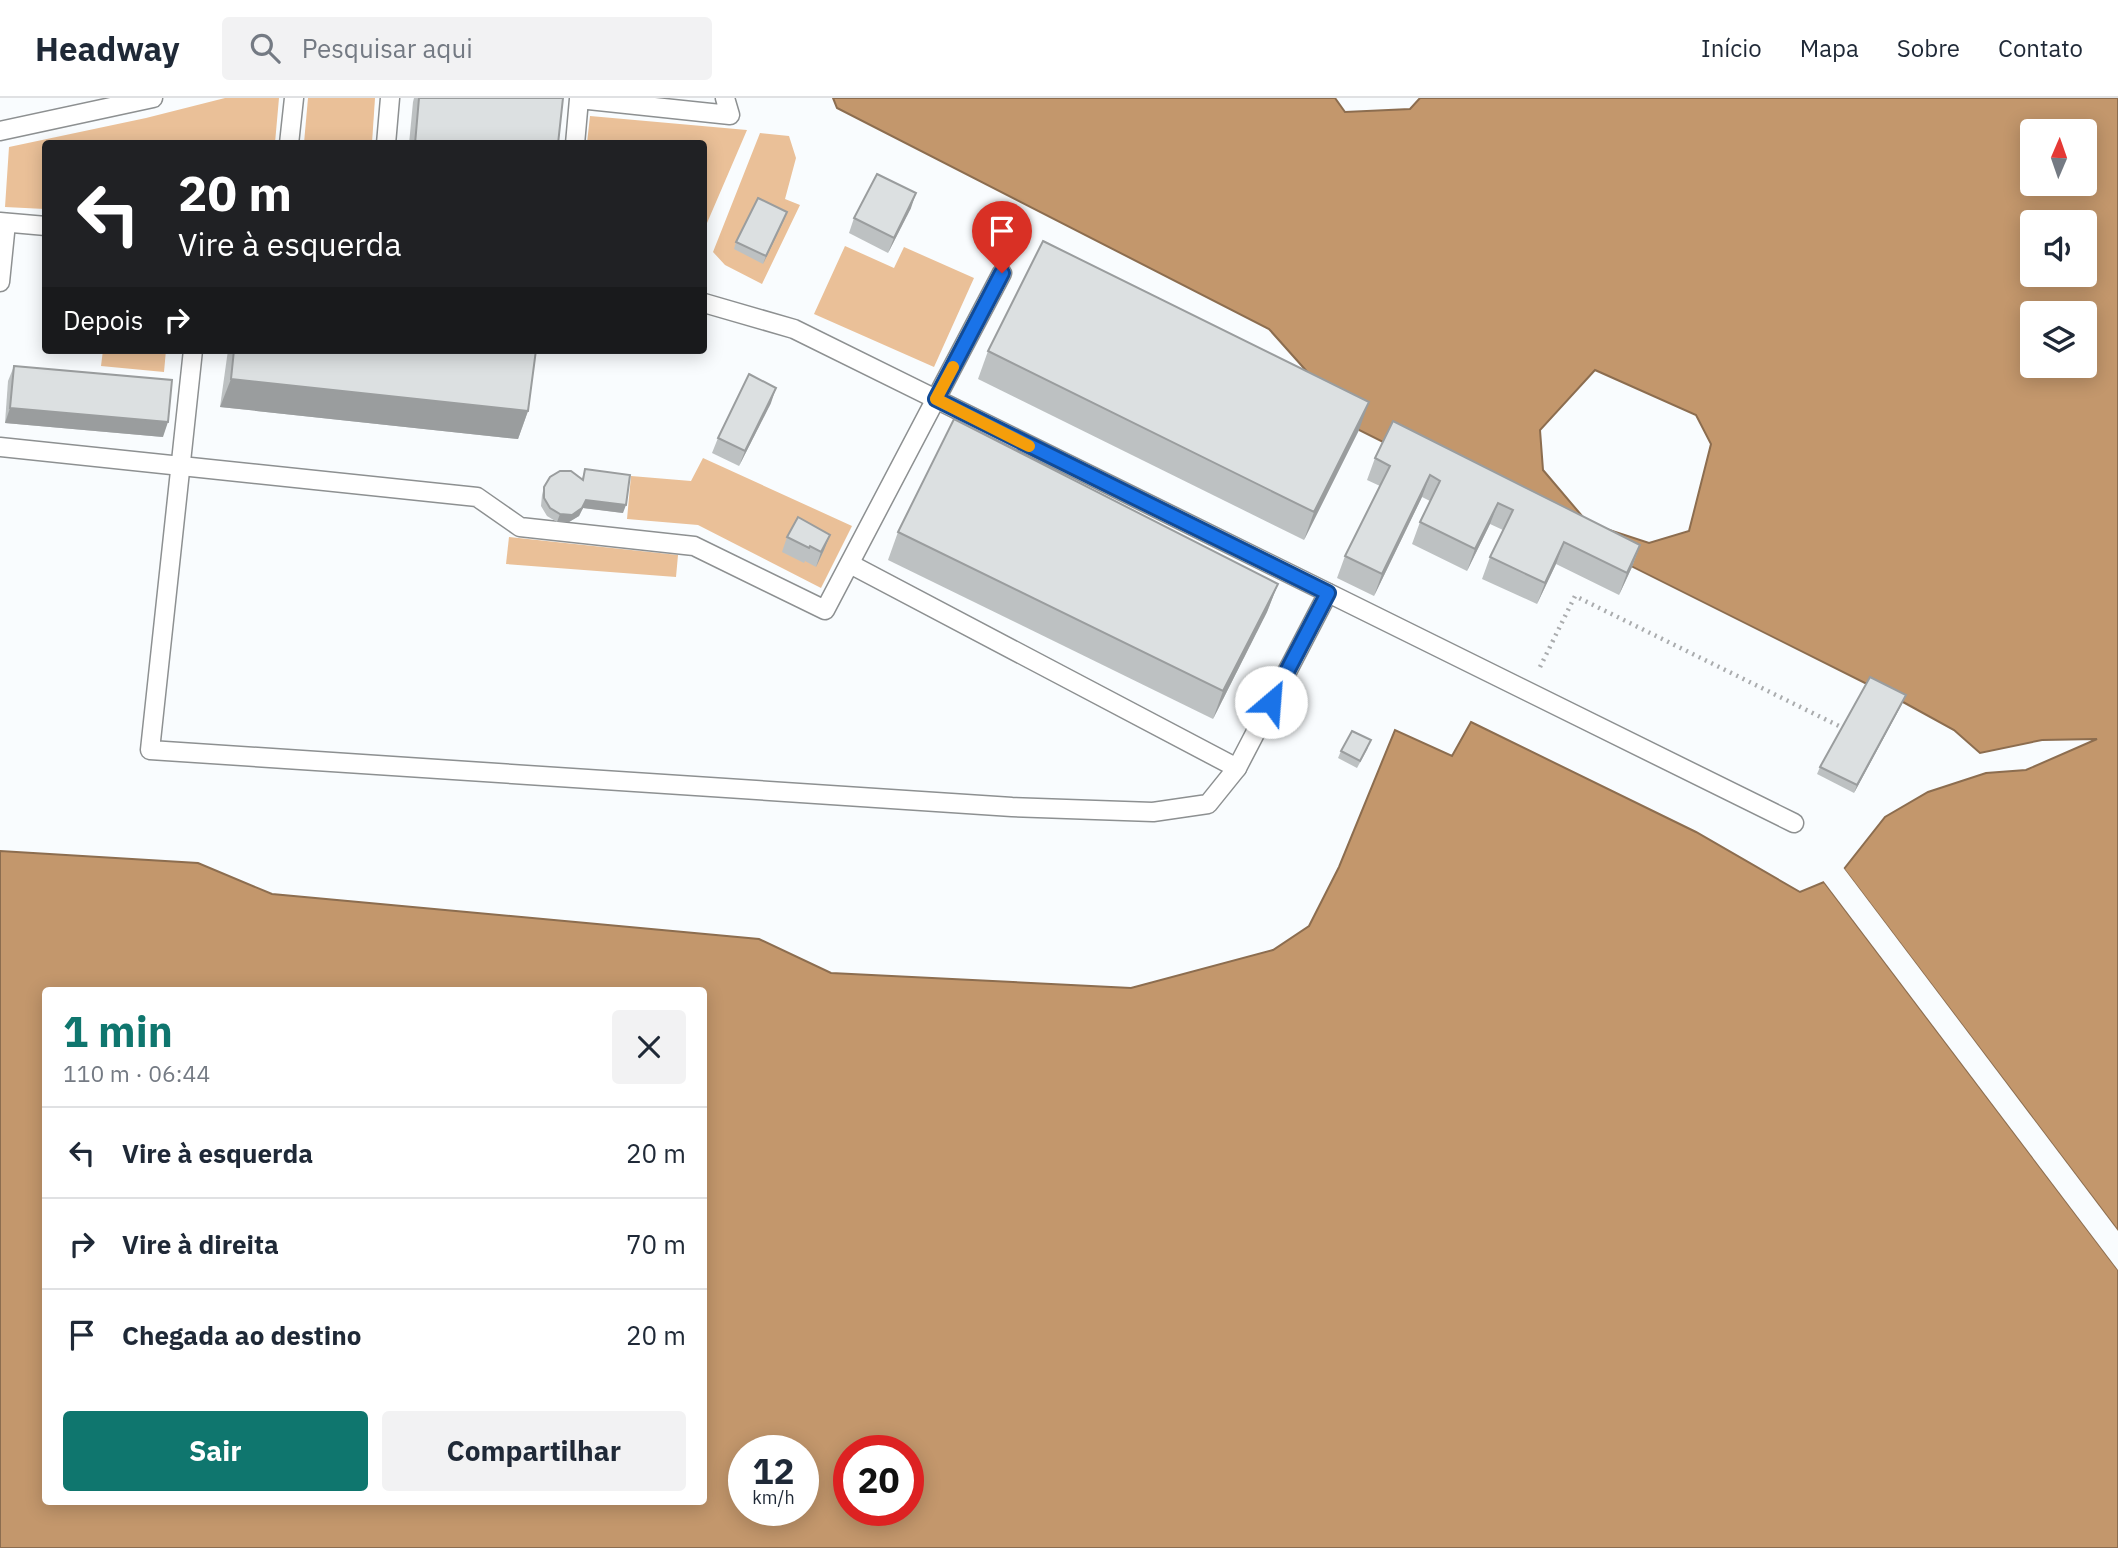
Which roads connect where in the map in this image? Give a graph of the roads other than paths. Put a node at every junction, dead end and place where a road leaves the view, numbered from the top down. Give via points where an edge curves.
1 (152, 98) edge
2 (294, 98) edge
3 (390, 98) edge
4 (725, 98) edge
5 (574, 99) edge
6 (0, 131) edge
7 (289, 140) edge
8 (386, 140) edge
9 (575, 140) edge
10 (3, 222) edge
11 (42, 226) edge
12 (1002, 273) dead end
13 (0, 282) edge
14 (707, 304) edge
15 (193, 354) edge
16 (936, 399) junction
17 (0, 447) edge
18 (181, 466) junction
19 (850, 564) junction
20 (1328, 593) junction
21 (1237, 768) junction
22 (1794, 824) dead end

1 - 6 lane
2 - 7 lane
3 - 8 lane
4 - 5 lane via 730,115
5 - 9 lane
10 - 11 lane
10 - 13 lane
12 - 16 lane
14 - 16 lane via 794,329
15 - 18 lane
16 - 19 lane
16 - 20 lane
17 - 18 lane
18 - 19 lane via 477,497 520,527 694,546 825,610
18 - 21 lane via 150,750 1012,807 1153,812 1208,804
19 - 21 lane
20 - 21 lane
20 - 22 lane

